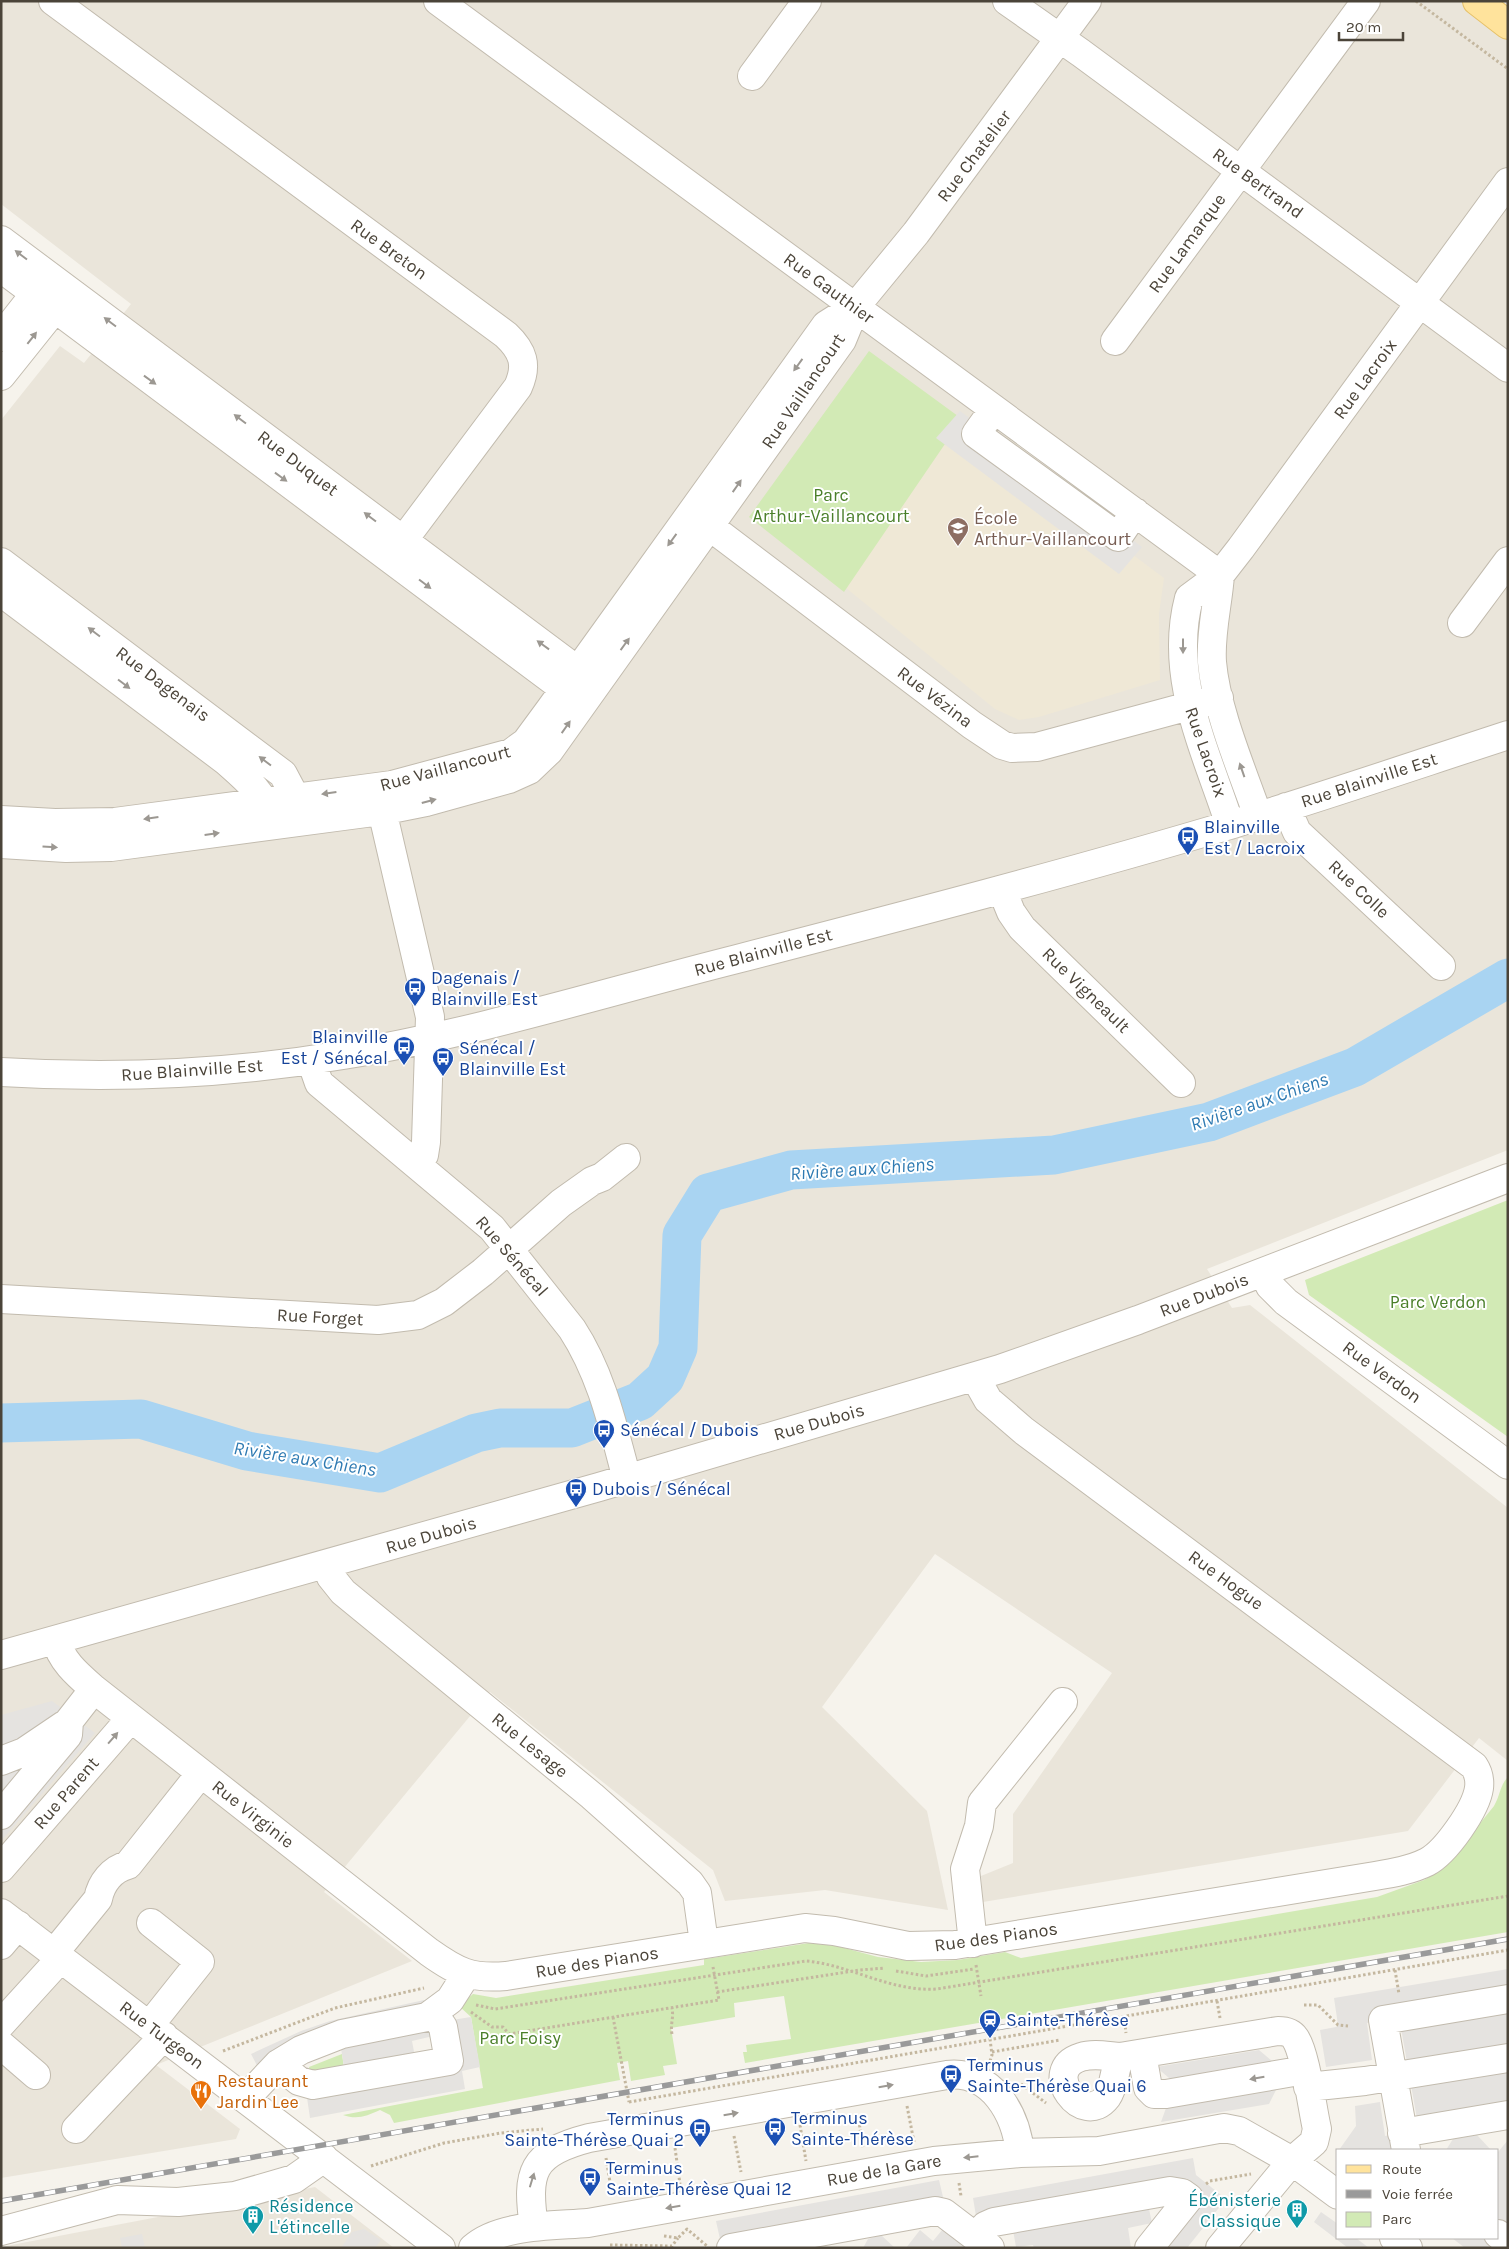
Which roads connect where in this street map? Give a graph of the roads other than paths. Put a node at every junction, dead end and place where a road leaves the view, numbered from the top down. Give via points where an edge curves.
1 (53, 1) edge
2 (438, 1) edge
3 (807, 1) edge
4 (1007, 1) edge
5 (1087, 1) edge
6 (1366, 1) edge
7 (1477, 1) edge
8 (1508, 25) edge
9 (1060, 39) junction
10 (752, 76) dead end
11 (1240, 170) junction
12 (1508, 182) edge
13 (1, 240) edge
14 (1, 268) edge
15 (52, 292) junction
16 (1420, 304) junction
17 (856, 306) junction
18 (1, 337) edge
19 (1115, 341) dead end
20 (1508, 368) edge
21 (1, 376) edge
22 (700, 520) junction
23 (397, 550) junction
24 (1508, 561) edge
25 (1, 562) edge
26 (1220, 575) junction
27 (1, 592) edge
28 (1462, 623) dead end
29 (580, 686) junction
30 (1219, 698) junction
31 (1190, 706) junction
32 (1508, 735) edge
33 (379, 799) junction
34 (1286, 807) junction
35 (282, 812) junction
36 (1258, 816) junction
37 (1, 820) edge
38 (1230, 824) junction
39 (1, 844) edge
40 (1002, 890) junction
41 (1441, 966) dead end
42 (431, 1038) junction
43 (311, 1060) junction
44 (1, 1072) edge
45 (1181, 1083) dead end
46 (626, 1158) dead end
47 (417, 1165) junction
48 (1508, 1178) edge
49 (509, 1247) junction
50 (1264, 1272) junction
51 (1, 1299) edge
52 (974, 1377) junction
53 (1508, 1465) edge
54 (627, 1479) junction
55 (326, 1564) junction
56 (56, 1640) junction
57 (1, 1655) edge
58 (94, 1689) junction
59 (1063, 1702) dead end
60 (131, 1718) junction
61 (69, 1721) junction
62 (7, 1760) edge
63 (201, 1773) junction
64 (34, 1776) junction
65 (1480, 1781) joint
66 (1, 1815) edge
67 (1, 1868) edge
68 (151, 1923) dead end
69 (7, 1928) edge
70 (704, 1943) junction
71 (58, 1956) junction
72 (975, 1957) junction
73 (466, 1975) junction
74 (1508, 1999) edge
75 (433, 2013) junction
76 (1, 2024) edge
77 (157, 2031) junction
78 (1, 2045) edge
79 (1508, 2058) edge
80 (278, 2064) junction
81 (36, 2075) dead end
82 (1392, 2077) junction
83 (1306, 2078) junction
84 (1365, 2081) junction
85 (246, 2098) junction
86 (1508, 2115) edge
87 (76, 2129) dead end
88 (1317, 2129) junction
89 (1404, 2142) edge
90 (1020, 2153) junction
91 (324, 2158) junction
92 (1292, 2161) junction
93 (1336, 2194) edge
94 (534, 2227) junction
95 (1, 2231) edge
96 (1395, 2239) edge
97 (983, 2243) edge
98 (441, 2248) edge
99 (472, 2248) edge
100 (731, 2248) edge
101 (1149, 2248) edge
102 (1220, 2248) edge
103 (1408, 2248) edge

1 - 23 street, Rue Breton via 506,335 522,355 524,369 518,387
2 - 17 street, Rue Gauthier
3 - 10 street
4 - 9 street, Rue Bertrand
5 - 9 street, Rue Chatelier
6 - 11 street, Rue Lamarque
7 - 8 main road
9 - 11 street, Rue Bertrand
9 - 17 street, Rue Chatelier via 916,233
11 - 16 street, Rue Bertrand
11 - 19 street, Rue Lamarque
12 - 16 street, Rue Lacroix
15 -> 13 street, Rue Duquet
14 - 15 street, Rue Duquet
15 - 18 street
21 -> 15 street
15 - 23 street, Rue Duquet
16 - 20 street, Rue Bertrand
16 - 26 street, Rue Lacroix
17 - 22 street, Rue Vaillancourt via 826,325
17 - 26 street, Rue Gauthier
22 - 29 street, Rue Vaillancourt
22 - 31 street, Rue Vézina via 1002,745 1025,748 1054,744
23 - 29 street, Rue Duquet
24 - 28 street
35 -> 25 street, Rue Dagenais via 289,782 278,770
26 - 30 street, Rue Lacroix via 1211,648
26 -> 31 street, Rue Lacroix via 1189,598 1183,635 1183,663
27 -> 35 street, Rue Dagenais via 226,761
29 - 33 street, Rue Vaillancourt via 544,757 524,772 426,802
30 - 31 street, Rue Vézina
36 -> 30 street, Rue Lacroix
31 - 38 street, Rue Lacroix
32 - 34 street, Rue Blainville Est
33 - 35 street, Rue Vaillancourt
33 - 42 street via 428,1007
34 - 36 street, Rue Blainville Est
34 - 41 street, Rue Colle via 1297,832
35 -> 37 street, Rue Vaillancourt via 108,822
39 -> 35 street, Rue Vaillancourt via 111,847
36 - 38 street, Rue Blainville Est
38 - 40 street, Rue Blainville Est
40 - 42 street, Rue Blainville Est
40 - 45 street, Rue Vigneault via 1022,928
42 - 43 street, Rue Blainville Est
42 - 47 street via 426,1149
43 - 44 street, Rue Blainville Est via 130,1076
43 - 47 street, Rue Sénécal via 319,1083
46 - 49 street, Rue Forget via 561,1203
47 - 49 street, Rue Sénécal via 483,1219
48 - 50 street, Rue Dubois
49 - 51 street, Rue Forget via 440,1305 418,1316 394,1320
49 - 54 street, Rue Sénécal via 584,1347 605,1400
50 - 52 street, Rue Dubois via 1096,1336
50 - 53 street, Rue Verdon via 1270,1286 1286,1302
52 - 54 street, Rue Dubois
52 - 65 street, Rue Hogue via 988,1400 1024,1431 1459,1753 1474,1766
54 - 55 street, Rue Dubois
55 - 56 street, Rue Dubois
55 - 70 street, Rue Lesage via 330,1577 343,1592 592,1796 690,1883 697,1893
56 - 57 street, Rue Dubois
56 - 58 street, Rue Virginie via 72,1669
58 - 60 street, Rue Virginie
58 - 61 street
59 - 72 street via 982,1803 979,1826 965,1869
60 - 63 street, Rue Virginie
67 -> 60 street, Rue Parent
61 - 62 street
61 - 64 street via 68,1735
62 - 64 street
63 - 71 street via 128,1865 117,1868 100,1888 98,1900
63 - 73 street, Rue Virginie via 429,1952
64 - 66 street
65 - 72 street, Rue des Pianos via 1475,1802 1450,1839 1435,1857 1413,1868
68 - 77 street via 200,1962
69 - 71 street, Rue Turgeon
70 - 72 street, Rue des Pianos via 815,1928 908,1946 939,1946
70 - 73 street, Rue des Pianos via 506,1976 483,1978
71 - 76 street
71 - 77 street, Rue Turgeon
73 - 75 street via 450,2000
74 - 82 street via 1383,2020
75 - 80 street via 412,2022 342,2034
75 - 80 street via 443,2028 449,2061 313,2085 299,2081
77 - 85 street, Rue Turgeon
77 - 87 street
78 - 81 street
79 - 82 street
80 - 85 street
82 - 84 street
82 - 89 street
83 -> 83 street via 1154,2094 1148,2088 1130,2048 1284,2030 1295,2038
83 - 84 street
83 - 88 street
84 - 88 street via 1338,2096
85 - 91 street, Rue Turgeon
86 - 89 street
88 - 92 street via 1314,2142
90 - 92 street, Rue de la Gare via 1099,2151 1224,2128 1239,2131
90 -> 94 street, Rue de la Gare via 934,2161 588,2223
94 -> 90 street via 532,2179 544,2158 563,2146 589,2138 947,2075 972,2076 997,2094 1013,2119
91 - 95 street via 294,2179 235,2196 178,2202 117,2200
91 - 98 street, Rue Turgeon
92 - 93 street, Rue de la Gare
92 - 102 street
94 - 99 street, Rue de la Gare via 490,2237
96 - 103 street
97 - 100 street via 944,2213 935,2211
97 - 101 street via 985,2226 994,2222 1170,2191 1182,2193 1189,2198

